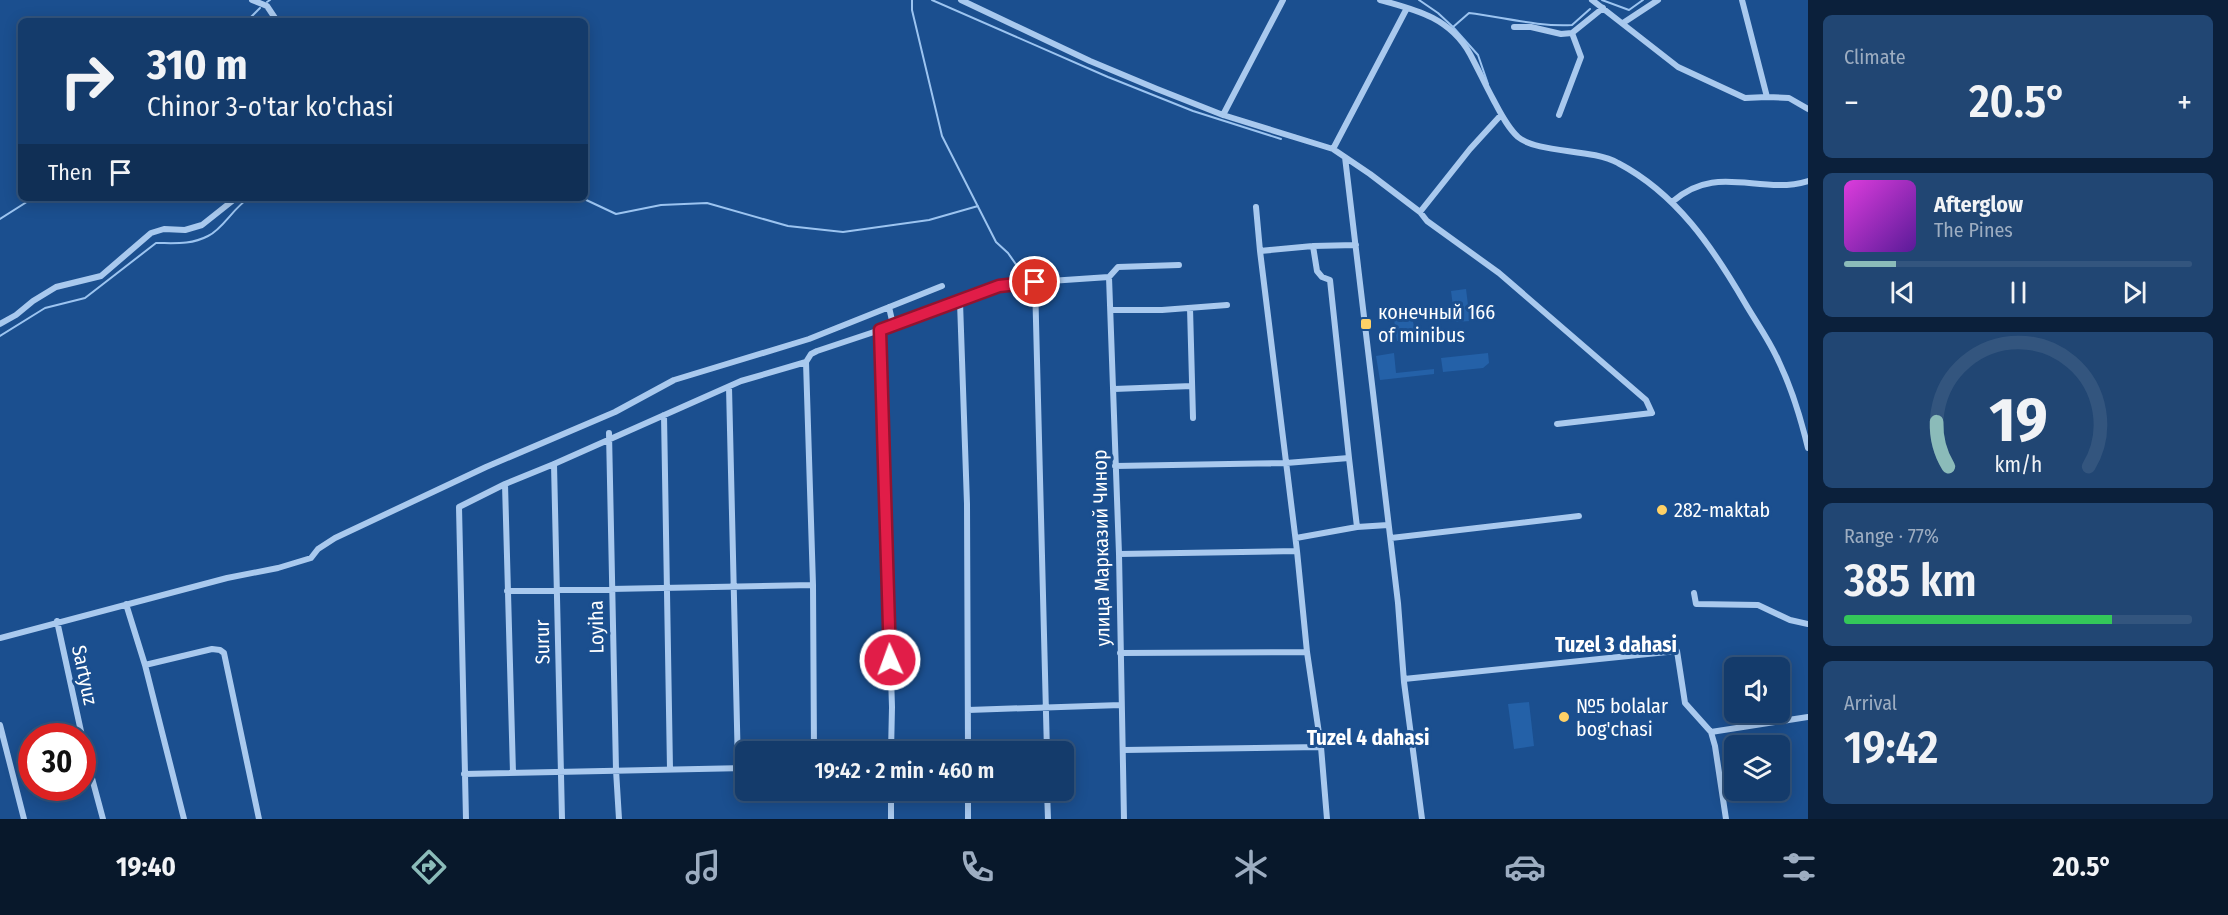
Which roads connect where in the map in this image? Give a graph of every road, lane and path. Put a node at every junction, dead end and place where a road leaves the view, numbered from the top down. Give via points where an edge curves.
1 (252, 0) edge
2 (961, 0) edge
3 (1283, 0) edge
4 (1380, 0) edge
5 (1592, 0) edge
6 (1658, 0) edge
7 (1742, 0) edge
8 (1407, 8) junction
9 (1603, 8) junction
10 (275, 18) edge
11 (1623, 23) junction
12 (1514, 27) dead end
13 (1572, 33) junction
14 (1767, 97) junction
15 (1808, 109) edge
16 (1223, 115) junction
17 (1501, 115) junction
18 (1559, 115) dead end
19 (1333, 149) junction
20 (1345, 158) junction
21 (1808, 181) edge
22 (232, 201) edge
23 (1672, 202) junction
24 (1256, 207) dead end
25 (1420, 212) junction
26 (1356, 244) junction
27 (1313, 246) junction
28 (1260, 249) junction
29 (1179, 265) dead end
30 (1109, 277) junction
31 (1035, 282) junction
32 (942, 286) dead end
33 (960, 302) junction
34 (1227, 305) dead end
35 (889, 307) junction
36 (1190, 309) junction
37 (1112, 310) junction
38 (0, 324) edge
39 (893, 325) junction
40 (880, 330) junction
41 (806, 362) junction
42 (1192, 386) junction
43 (729, 387) junction
44 (1114, 389) junction
45 (664, 415) junction
46 (1193, 418) dead end
47 (1557, 424) dead end
48 (609, 437) junction
49 (1808, 448) edge
50 (1349, 458) junction
51 (1286, 463) junction
52 (554, 465) junction
53 (1115, 466) junction
54 (505, 484) junction
55 (1579, 516) dead end
56 (1388, 525) junction
57 (1357, 527) junction
58 (1296, 538) junction
59 (1391, 538) junction
60 (1297, 551) junction
61 (1119, 554) junction
62 (813, 585) junction
63 (734, 587) junction
64 (667, 588) junction
65 (612, 589) junction
66 (557, 590) junction
67 (507, 591) junction
68 (1694, 593) dead end
69 (126, 604) junction
70 (57, 621) junction
71 (1808, 624) edge
72 (0, 638) edge
73 (1307, 652) junction
74 (1120, 653) junction
75 (145, 665) junction
76 (1404, 679) junction
77 (1121, 705) junction
78 (1046, 709) junction
79 (968, 710) junction
80 (1808, 717) edge
81 (78, 723) edge
82 (0, 725) edge
83 (1711, 732) junction
84 (741, 741) edge
85 (814, 741) edge
86 (891, 741) edge
87 (968, 741) edge
88 (1047, 741) edge
89 (1321, 747) junction
90 (1124, 750) junction
91 (735, 768) edge
92 (670, 769) junction
93 (616, 770) junction
94 (561, 771) junction
95 (513, 773) junction
96 (464, 774) junction
97 (96, 793) edge
98 (891, 801) edge
99 (968, 801) edge
100 (1047, 801) edge
101 (24, 819) edge
102 (103, 819) edge
103 (184, 819) edge
104 (259, 819) edge
105 (466, 819) edge
106 (562, 819) edge
107 (620, 819) edge
108 (891, 819) edge
109 (968, 819) edge
110 (1047, 819) edge
111 (1124, 819) edge
112 (1327, 819) edge
113 (1422, 819) edge
114 (1726, 819) edge

1 - 10 street via 267,6
2 - 16 street via 1090,61
3 - 16 street
4 - 8 street
5 - 9 street
6 - 11 street
7 - 14 street
8 - 17 street via 1442,22 1458,37
8 - 19 street
9 - 11 street
9 - 13 street
11 - 14 street via 1678,67 1745,98
12 - 13 street
13 - 18 street via 1581,57
14 - 15 street via 1790,98
16 - 19 street
17 - 23 street via 1522,140 1604,156 1635,173
17 - 25 street
19 - 20 street
20 - 25 street
20 - 26 street
21 - 23 street via 1780,186 1725,181 1698,184
22 - 38 street via 201,225 151,233 101,276 56,286
23 - 49 street via 1714,251 1779,361
24 - 28 street
25 - 47 street via 1646,400 1652,413
26 - 27 street
26 - 56 street
27 - 28 street
27 - 50 street via 1317,271 1330,280
28 - 51 street
29 - 30 street via 1118,267
30 - 31 street
30 - 37 street, улица Марказий Чинор
31 - 33 street via 999,286
31 - 78 street
32 - 35 street
33 - 39 street
33 - 79 street via 967,504
34 - 36 street
35 - 39 street
35 - 69 street via 809,339 674,380 615,412 335,538 311,558
36 - 37 street
36 - 42 street
37 - 44 street, улица Марказий Чинор
39 - 40 street
40 - 41 street via 817,351
40 - 86 street
41 - 43 street
41 - 62 street
42 - 44 street
42 - 46 street
43 - 45 street
43 - 63 street
44 - 53 street, улица Марказий Чинор
45 - 48 street
45 - 64 street
48 - 52 street
48 - 65 street, Loyiha
50 - 51 street
50 - 57 street
51 - 53 street
51 - 58 street
52 - 54 street
52 - 66 street, Surur
53 - 61 street, улица Марказий Чинор
54 - 67 street
54 - 96 street via 459,507
55 - 59 street
56 - 57 street
56 - 59 street
57 - 58 street
58 - 60 street
59 - 76 street
60 - 61 street
60 - 73 street
61 - 74 street, улица Марказий Чинор
62 - 63 street
62 - 85 street
63 - 64 street
63 - 84 street
64 - 65 street
64 - 92 street
65 - 66 street
65 - 93 street, Loyiha
66 - 67 street
66 - 94 street, Surur
67 - 95 street
68 - 71 street via 1695,604 1758,605
69 - 70 street
69 - 75 street
70 - 72 street
70 - 81 street, Sartyuz
73 - 74 street
73 - 89 street
74 - 77 street, улица Марказий Чинор
75 - 103 street
75 - 104 street via 212,649 224,654
76 - 83 street via 1677,651 1685,703
76 - 113 street
77 - 78 street
77 - 90 street, улица Марказий Чинор
78 - 79 street
78 - 88 street
79 - 87 street
80 - 83 street
82 - 101 street
83 - 114 street
89 - 90 street
89 - 112 street
90 - 111 street, улица Марказий Чинор
91 - 92 street
92 - 93 street
93 - 94 street
93 - 107 street, Loyiha
94 - 95 street
94 - 106 street, Surur
95 - 96 street
96 - 105 street
97 - 102 street
98 - 108 street
99 - 109 street
100 - 110 street

